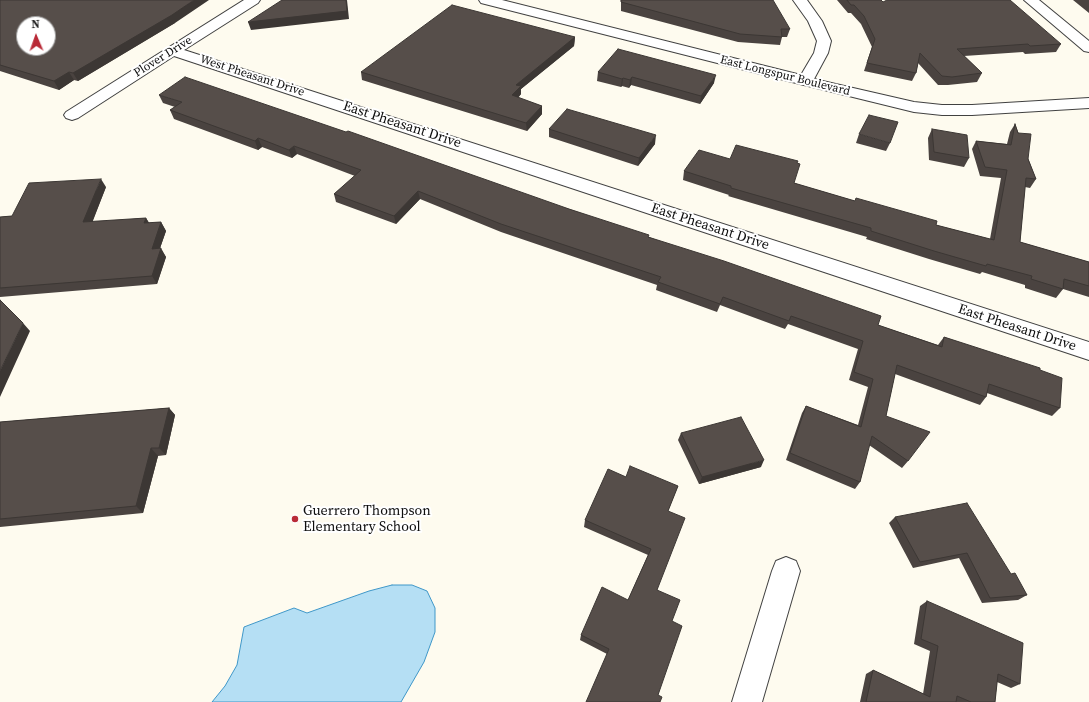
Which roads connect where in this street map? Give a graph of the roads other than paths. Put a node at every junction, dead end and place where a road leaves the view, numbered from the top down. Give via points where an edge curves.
1 (253, 0) edge
2 (486, 0) edge
3 (800, 0) edge
4 (1031, 0) edge
5 (1089, 48) edge
6 (173, 50) junction
7 (805, 81) junction
8 (330, 102) joint
9 (1089, 103) edge
10 (72, 115) dead end
11 (1089, 352) edge
12 (786, 571) dead end
13 (747, 702) edge

1 - 6 street, Plover Drive
2 - 7 street, East Longspur Boulevard
3 - 7 street via 815,21 824,41 821,53
4 - 5 street
6 - 8 street, West Pheasant Drive
6 - 10 street, Plover Drive
7 - 9 street, East Longspur Boulevard via 914,107 942,110
8 - 11 street, East Pheasant Drive
12 - 13 street

